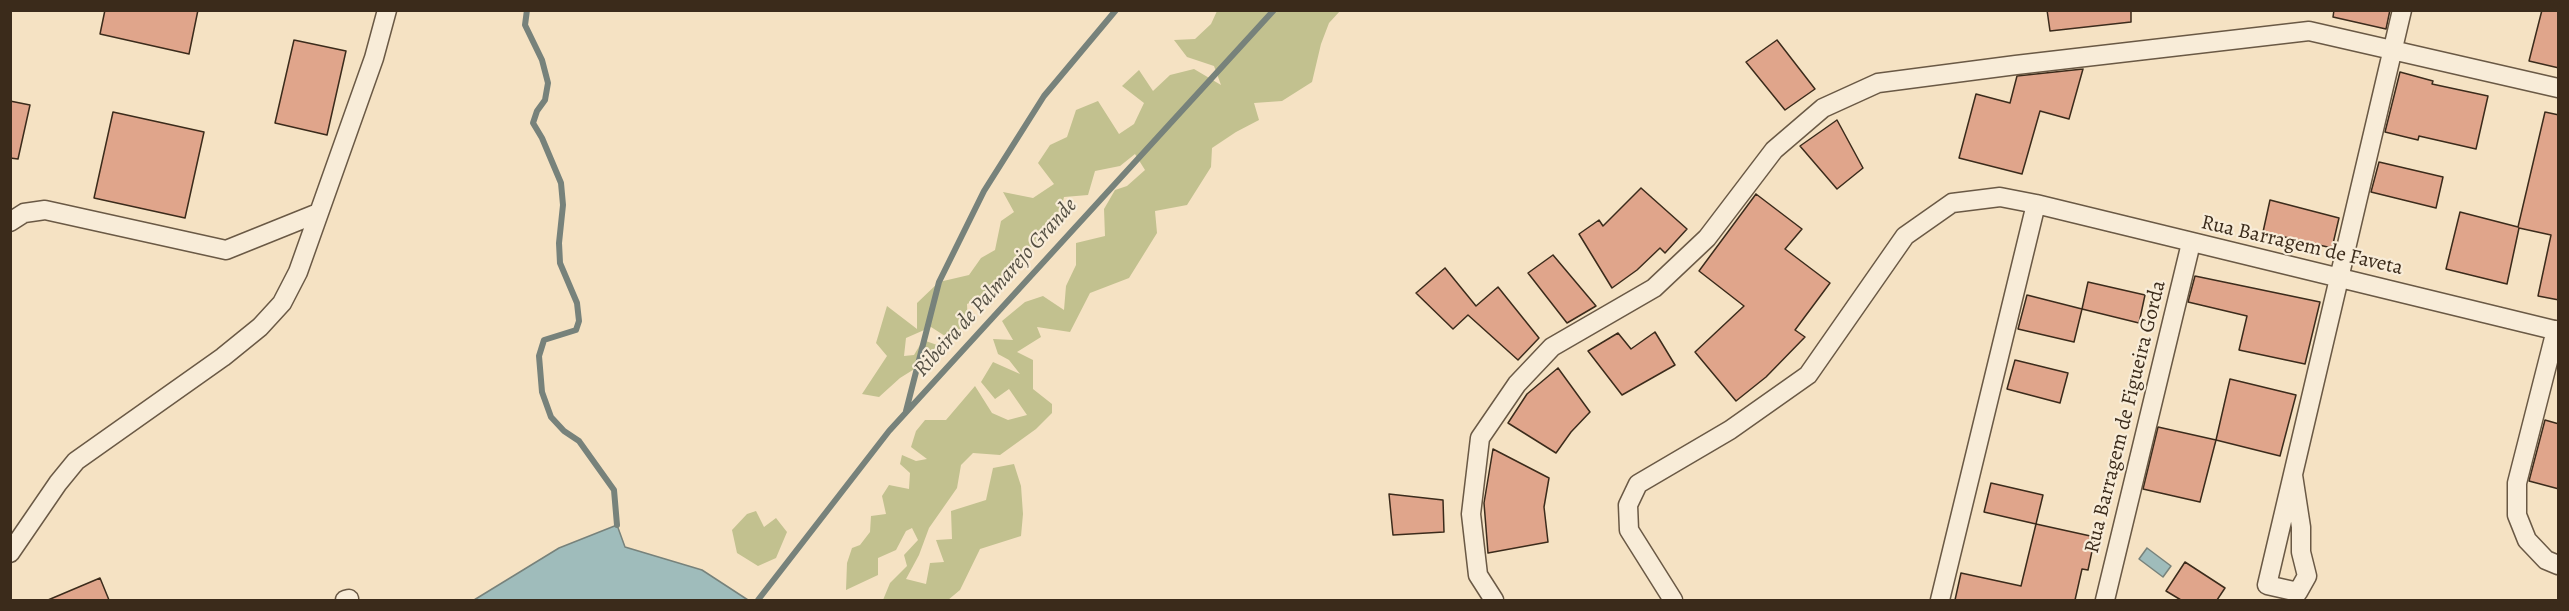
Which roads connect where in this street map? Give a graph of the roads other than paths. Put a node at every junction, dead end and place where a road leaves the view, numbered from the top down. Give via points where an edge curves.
1 (387, 10) edge
2 (2402, 10) edge
3 (2393, 49) junction
4 (2559, 88) edge
5 (2036, 204) junction
6 (318, 213) junction
7 (10, 222) edge
8 (2191, 243) junction
9 (2339, 276) junction
10 (2557, 330) edge
11 (2293, 475) junction
12 (10, 553) edge
13 (2559, 565) edge
14 (1494, 600) edge
15 (1674, 600) edge
16 (1940, 600) edge
17 (2105, 600) edge

1 - 6 street via 374,58
2 - 3 street
3 - 4 street
3 - 9 street
3 - 14 street via 2309,32 1878,83 1823,108 1774,150 1707,238 1654,288 1552,347 1516,384 1480,438 1471,514 1478,575
5 - 8 street, Rua Barragem de Faveta
5 - 15 street, Rua Barragem de Faveta via 2000,197 1952,203 1905,236 1808,375 1730,430 1638,484 1628,505 1629,530
5 - 16 street
6 - 7 street via 226,250 45,210 24,213
6 - 12 street via 298,272 282,303 223,357 76,461
8 - 9 street, Rua Barragem de Faveta
8 - 17 street, Rua Barragem de Figueira Gorda
9 - 10 street, Rua Barragem de Faveta
9 - 11 street
10 - 13 street via 2517,483 2517,515 2527,540 2546,560
11 - 11 street via 2307,576 2298,592 2267,585

